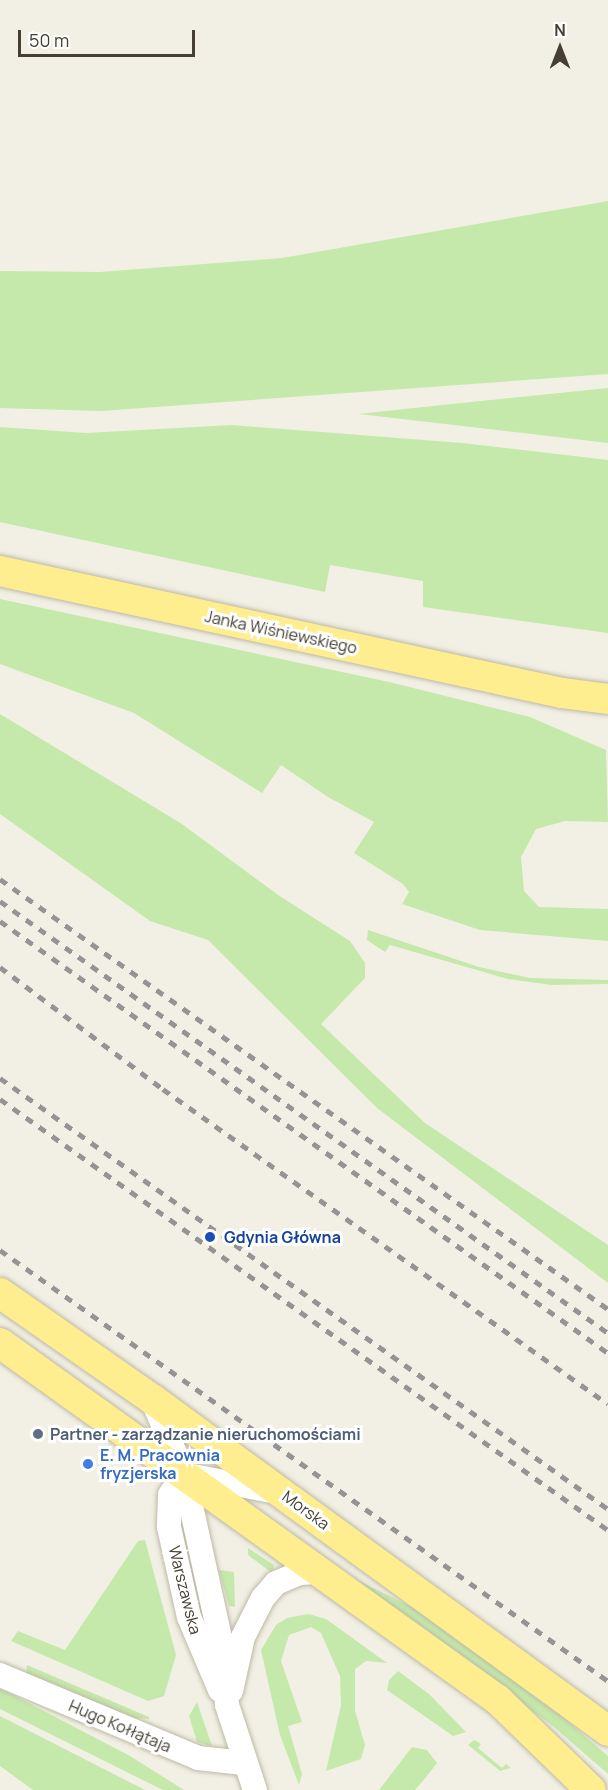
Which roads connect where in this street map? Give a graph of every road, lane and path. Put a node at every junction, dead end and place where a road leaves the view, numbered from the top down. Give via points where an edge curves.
1 (0, 571) edge
2 (562, 693) junction
3 (608, 699) edge
4 (608, 720) edge
5 (0, 1293) edge
6 (0, 1343) edge
7 (153, 1399) junction
8 (184, 1474) junction
9 (282, 1493) junction
10 (321, 1572) junction
11 (0, 1674) edge
12 (227, 1705) junction
13 (608, 1731) edge
14 (244, 1763) junction
15 (255, 1790) edge
16 (591, 1790) edge

1 - 2 main road, Janka Wiśniewskiego
2 - 3 main road, Janka Wiśniewskiego
2 - 4 main road, Janka Wiśniewskiego
5 - 7 main road, Morska
6 - 8 main road
7 - 8 street, Warszawska
7 - 9 main road, Morska
8 - 9 street
8 - 10 main road
8 - 12 street, Warszawska via 220,1638
9 - 13 main road, Morska
10 - 12 street, Warszawska via 299,1573 276,1583 262,1598 243,1637
10 - 16 main road via 498,1700
11 - 14 street, Hugo Kołłątaja via 198,1758
12 - 14 street, Warszawska
14 - 15 street, Warszawska

